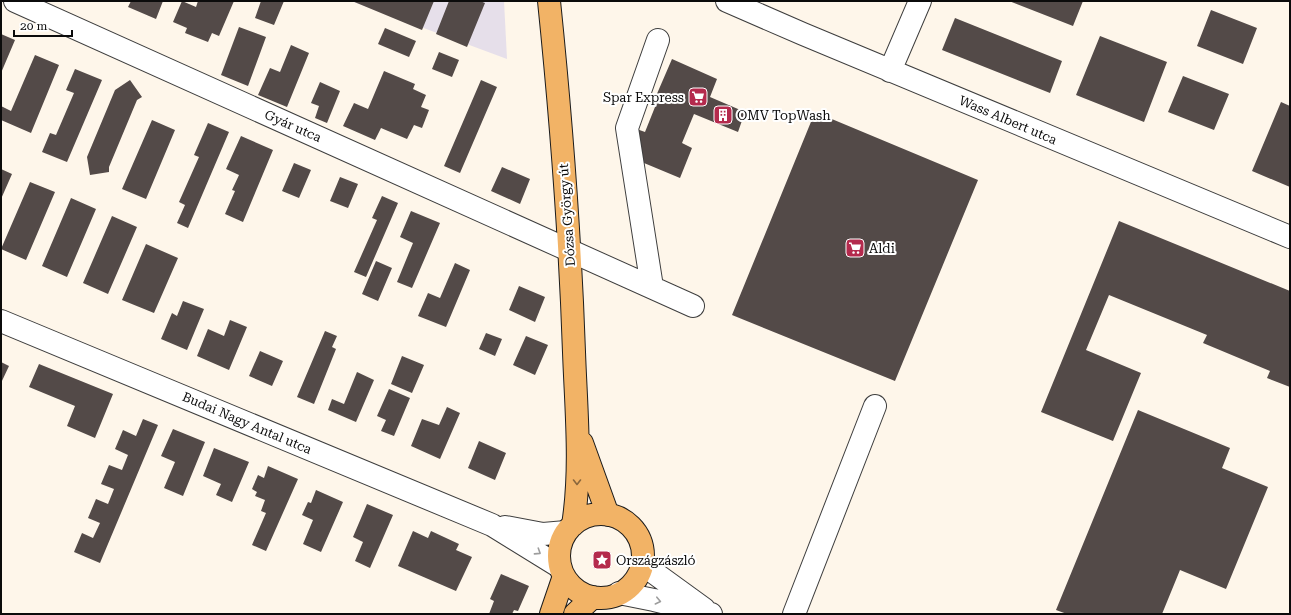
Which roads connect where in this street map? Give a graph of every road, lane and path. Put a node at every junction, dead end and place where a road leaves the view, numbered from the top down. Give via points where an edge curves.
1 (15, 1) edge
2 (549, 1) edge
3 (727, 1) edge
4 (920, 1) edge
5 (658, 40) dead end
6 (890, 71) junction
7 (1290, 237) edge
8 (570, 250) junction
9 (652, 287) junction
10 (693, 306) dead end
11 (1, 322) edge
12 (875, 406) dead end
13 (577, 429) junction
14 (608, 515) junction
15 (492, 525) junction
16 (570, 528) junction
17 (642, 564) junction
18 (562, 571) junction
19 (619, 594) junction
20 (593, 597) junction
21 (551, 614) edge
22 (575, 614) edge
23 (712, 614) edge
24 (794, 614) edge

1 - 8 street, Gyár utca
2 - 8 main road, Dózsa György út
3 - 6 street, Wass Albert utca
4 - 6 street
5 - 9 street via 627,128
6 - 7 street, Wass Albert utca
8 - 9 street, Gyár utca
8 - 13 main road, Dózsa György út
9 - 10 street, Gyár utca
11 - 15 street, Budai Nagy Antal utca
12 - 24 street
13 - 14 main road, Dózsa György út
13 -> 16 main road, Dózsa György út via 577,498
14 - 16 main road via 584,518
14 - 17 main road via 620,519 635,533 642,551
15 - 16 street, Budai Nagy Antal utca via 543,534
15 -> 18 street, Budai Nagy Antal utca
16 - 18 main road via 561,543 559,555
17 - 19 main road via 630,586
17 - 23 street
18 - 20 main road via 578,592
18 - 21 main road
19 - 20 main road
19 -> 23 street
20 - 22 main road

